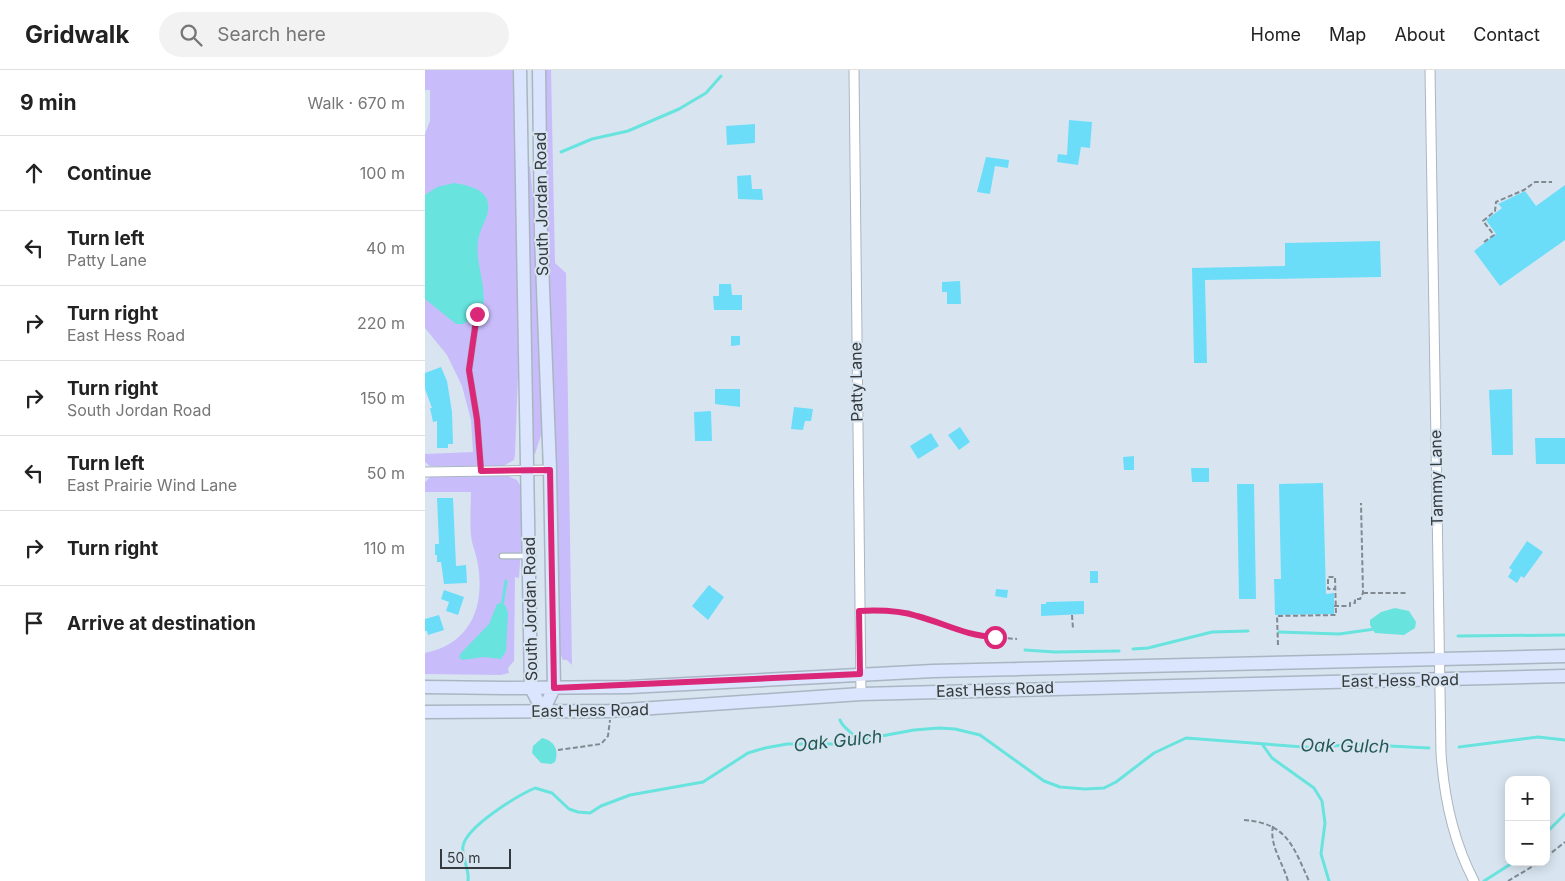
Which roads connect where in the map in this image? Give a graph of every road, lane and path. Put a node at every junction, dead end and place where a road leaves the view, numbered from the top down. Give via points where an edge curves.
1 (521, 70) edge
2 (539, 70) edge
3 (854, 70) edge
4 (1430, 70) edge
5 (1552, 182) dead end
6 (1484, 242) dead end
7 (477, 314) dead end
8 (550, 470) junction
9 (481, 471) junction
10 (528, 471) junction
11 (425, 472) edge
12 (1361, 503) dead end
13 (502, 556) dead end
14 (529, 556) junction
15 (1335, 589) junction
16 (1363, 593) junction
17 (1407, 593) dead end
18 (1335, 606) junction
19 (859, 611) junction
20 (1072, 615) dead end
21 (1073, 630) dead end
22 (1017, 640) dead end
23 (1278, 645) dead end
24 (1565, 656) edge
25 (1440, 660) junction
26 (860, 674) junction
27 (1565, 676) edge
28 (1440, 679) junction
29 (425, 686) edge
30 (531, 688) junction
31 (554, 688) junction
32 (861, 694) junction
33 (609, 711) junction
34 (425, 712) edge
35 (543, 712) junction
36 (558, 750) dead end
37 (1244, 820) dead end
38 (1273, 826) junction
39 (1565, 842) edge
40 (1550, 854) edge
41 (1533, 866) edge
42 (1288, 881) edge
43 (1309, 881) edge
44 (1474, 881) edge
45 (1508, 881) edge

1 - 10 main road, South Jordan Road
2 - 8 main road, South Jordan Road via 541,236
3 - 19 street, Patty Lane
4 - 25 street, Tammy Lane
5 - 6 path via 1535,182 1496,202 1495,211 1483,221 1494,234
7 - 9 lane via 469,370
8 - 10 street
8 - 31 main road, South Jordan Road
9 - 10 street
9 - 11 street
10 - 14 main road, South Jordan Road
12 - 16 path
13 - 14 lane
14 - 30 main road, South Jordan Road
15 - 15 path via 1335,577 1328,577 1328,589
15 - 18 path
16 - 17 path
16 - 18 path via 1350,606
18 - 23 path via 1336,614 1277,616
19 - 22 path via 901,612 979,636
19 - 26 street, Patty Lane
20 - 21 path
24 - 25 main road, East Hess Road
25 - 26 main road, East Hess Road
25 - 28 street, Tammy Lane
26 - 31 main road, East Hess Road
26 - 32 street, Patty Lane
27 - 28 main road, East Hess Road
28 - 32 main road, East Hess Road
28 - 44 street, Tammy Lane via 1443,785 1456,838
29 - 30 main road, East Hess Road
30 - 31 main road, East Hess Road
30 - 35 main road, South Jordan Road
31 - 35 main road, South Jordan Road
32 - 33 main road, East Hess Road
33 - 35 main road, East Hess Road
33 - 36 path via 610,730 605,741
34 - 35 main road, East Hess Road
37 - 38 path
38 - 42 path via 1272,842 1279,852
38 - 43 path via 1291,844
39 - 40 path
41 - 45 path

